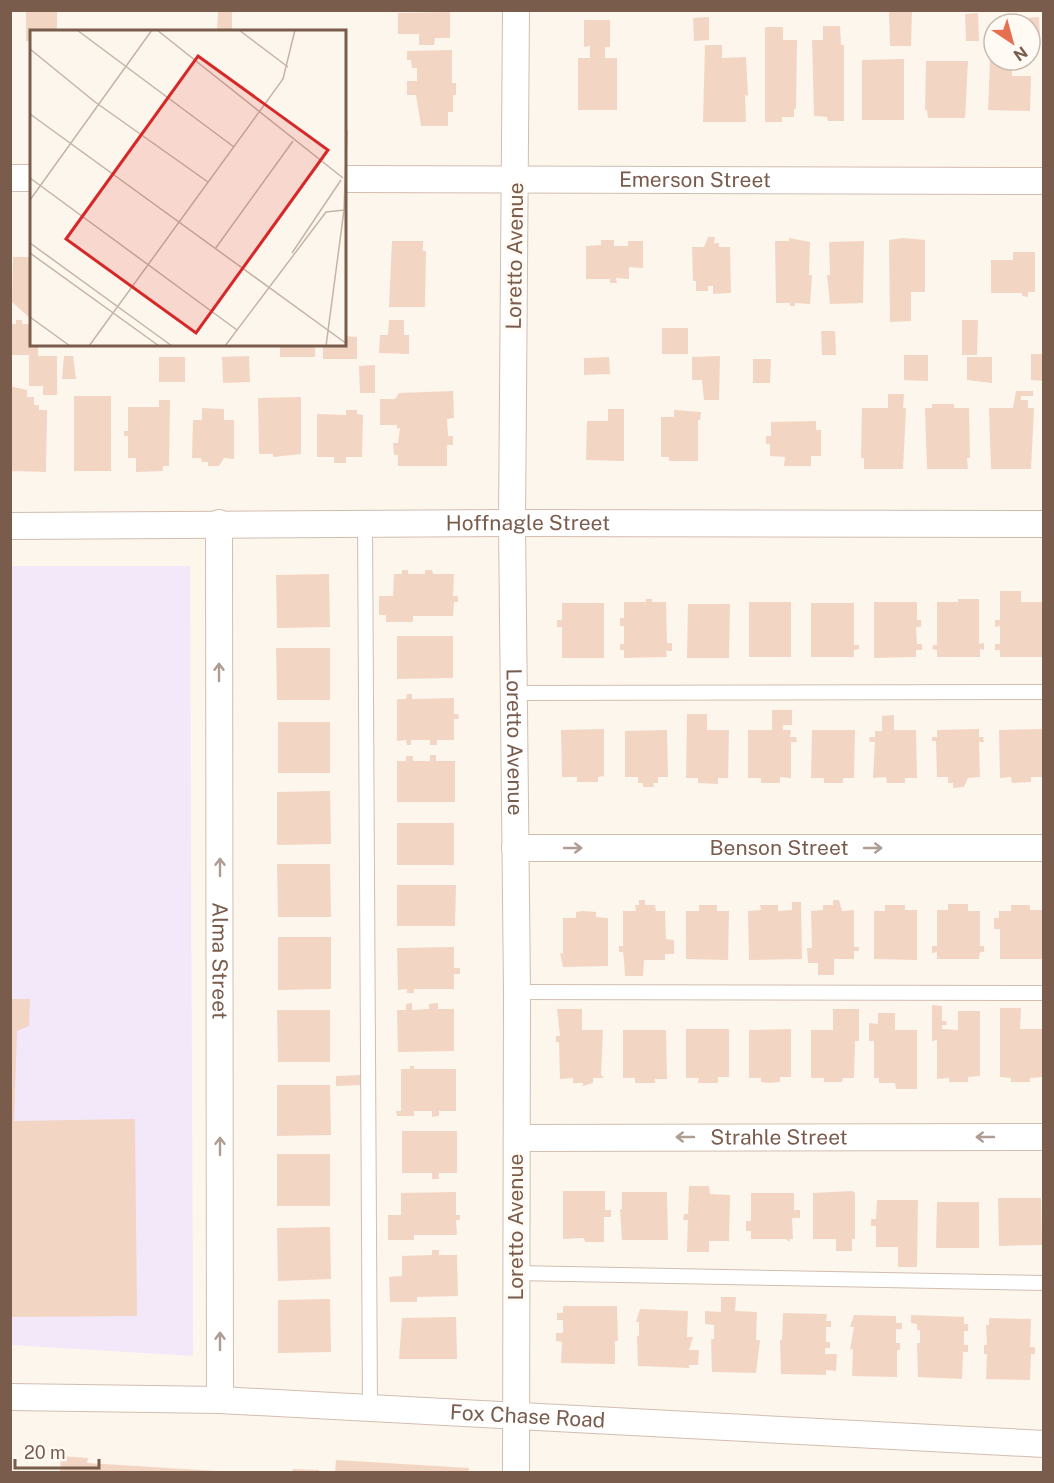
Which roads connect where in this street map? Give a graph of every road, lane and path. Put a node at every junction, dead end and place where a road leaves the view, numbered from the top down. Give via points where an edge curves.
1 (516, 10) edge
2 (10, 178) edge
3 (30, 178) edge
4 (346, 179) edge
5 (515, 180) junction
6 (1044, 181) edge
7 (512, 522) junction
8 (219, 523) junction
9 (365, 523) junction
10 (1044, 524) edge
11 (10, 525) edge
12 (1044, 692) edge
13 (514, 693) junction
14 (1044, 848) edge
15 (515, 849) junction
16 (516, 992) junction
17 (1044, 993) edge
18 (1044, 1137) edge
19 (517, 1138) junction
20 (515, 1273) junction
21 (1044, 1282) edge
22 (10, 1397) edge
23 (220, 1400) junction
24 (370, 1407) junction
25 (518, 1415) junction
26 (1044, 1444) edge
27 (516, 1473) edge

1 - 5 street, Loretto Avenue
2 - 3 street
4 - 5 street, Emerson Street
5 - 6 street, Emerson Street
5 - 7 street, Loretto Avenue
7 - 9 street, Hoffnagle Street
7 - 10 street, Hoffnagle Street
7 - 13 street, Loretto Avenue
8 - 9 street, Hoffnagle Street
8 - 11 street, Hoffnagle Street
23 -> 8 street, Alma Street
9 - 24 lane
12 - 13 lane
13 - 15 street, Loretto Avenue
15 -> 14 street, Benson Street
15 - 16 street, Loretto Avenue
16 - 17 lane
16 - 19 street, Loretto Avenue
18 -> 19 street, Strahle Street
19 - 20 street, Loretto Avenue
20 - 21 lane
20 - 25 street, Loretto Avenue
22 - 23 street, Fox Chase Road
23 - 24 street, Fox Chase Road
24 - 25 street, Fox Chase Road
25 - 26 street, Fox Chase Road
25 - 27 street, Loretto Avenue

